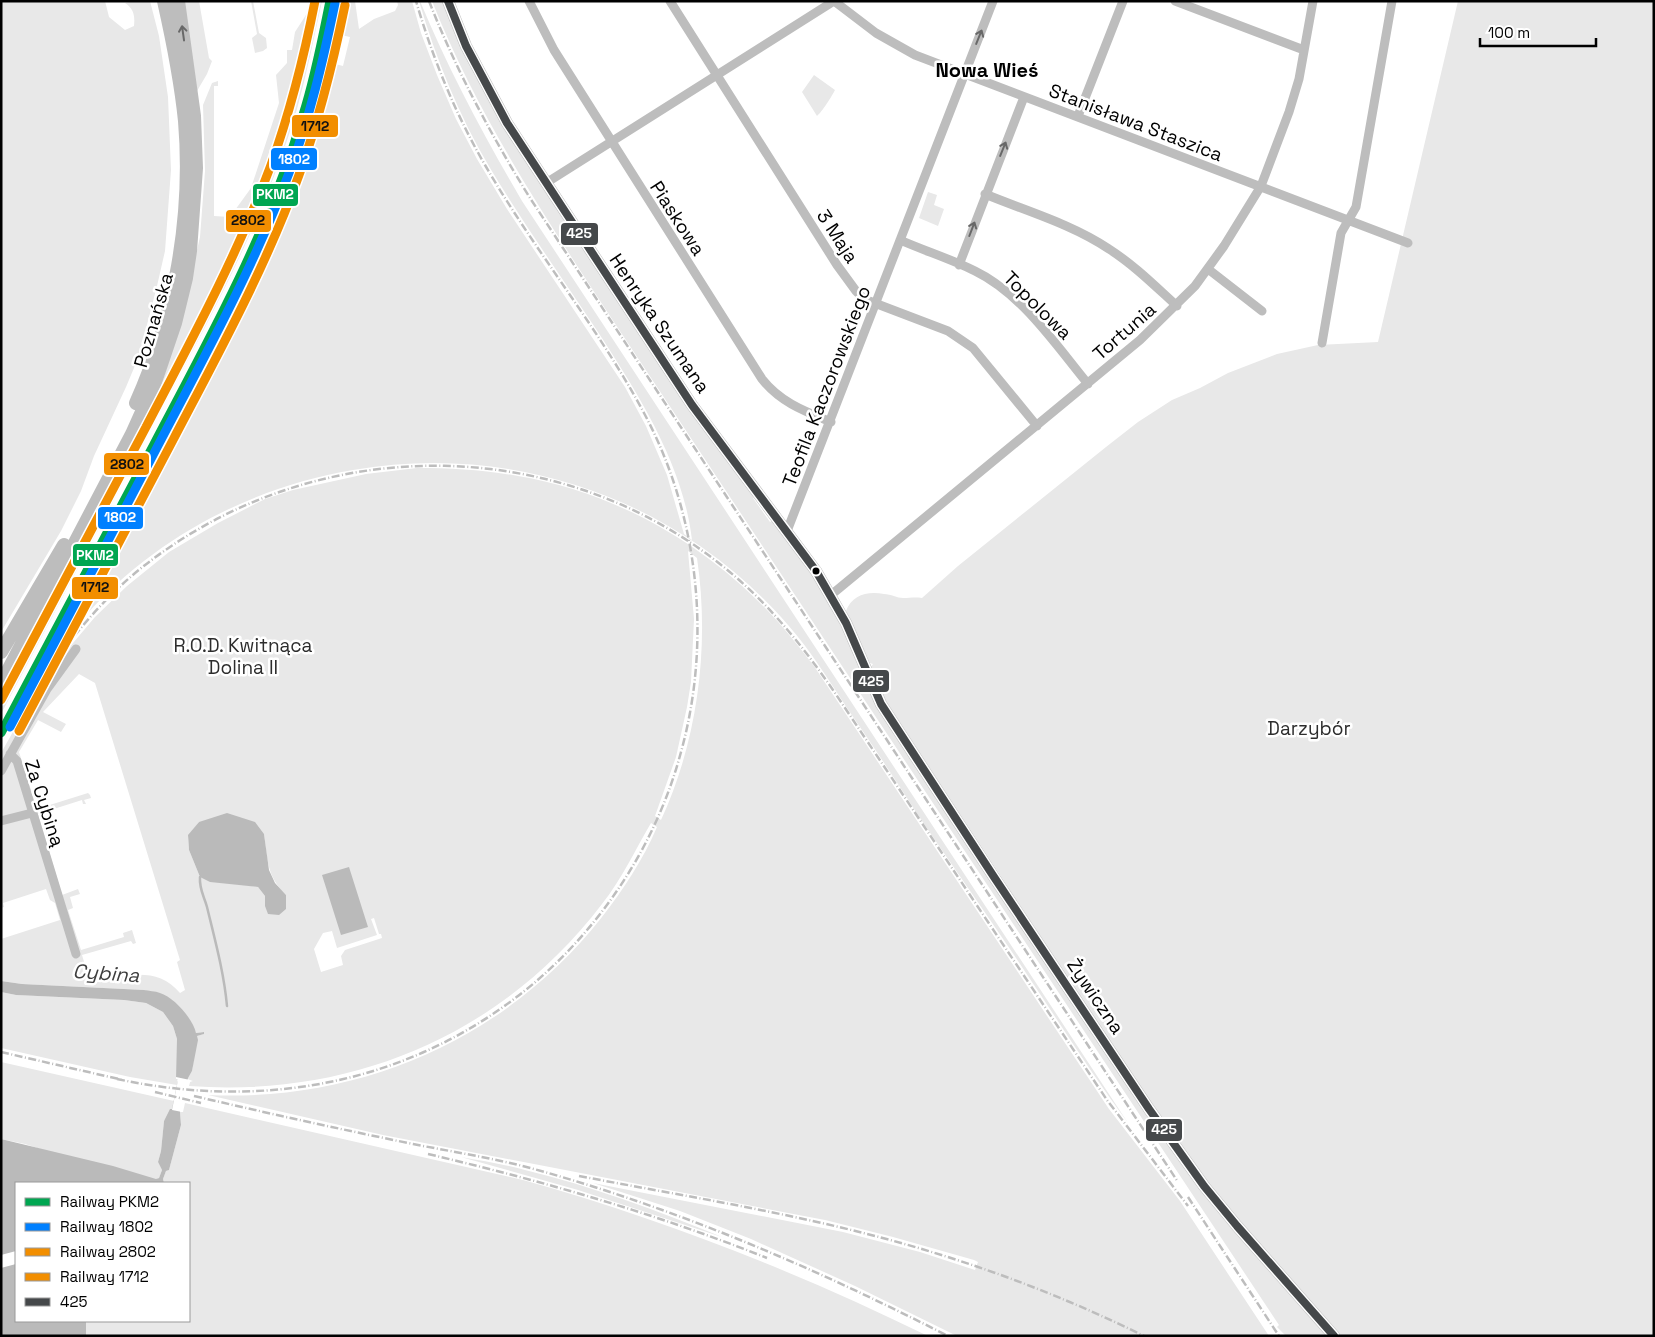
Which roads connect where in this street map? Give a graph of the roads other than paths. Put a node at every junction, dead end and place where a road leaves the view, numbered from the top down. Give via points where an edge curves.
1 (164, 1) edge
2 (178, 1) edge
3 (448, 1) edge
4 (529, 1) edge
5 (670, 1) edge
6 (834, 1) edge
7 (993, 1) edge
8 (1123, 1) edge
9 (1175, 1) edge
10 (1313, 1) edge
11 (1392, 1) edge
12 (1304, 50) junction
13 (964, 73) junction
14 (716, 75) junction
15 (1024, 97) junction
16 (1078, 116) junction
17 (611, 142) junction
18 (546, 183) junction
19 (1261, 186) junction
20 (986, 194) junction
21 (1348, 219) junction
22 (900, 240) junction
23 (1408, 243) dead end
24 (959, 264) junction
25 (1208, 269) junction
26 (875, 304) junction
27 (1176, 306) junction
28 (1262, 311) dead end
29 (1322, 342) dead end
30 (1088, 384) junction
31 (831, 422) junction
32 (1037, 426) junction
33 (787, 531) junction
34 (831, 595) junction
35 (28, 619) junction
36 (76, 649) dead end
37 (1, 652) edge
38 (860, 653) joint
39 (1, 684) edge
40 (10, 754) junction
41 (1, 771) edge
42 (32, 813) junction
43 (1, 821) edge
44 (76, 954) dead end
45 (1334, 1336) edge

1 - 35 main road, Poznańska via 184,113 186,154 182,230 173,290 154,358 128,422
35 -> 2 main road, Poznańska via 116,466 142,413 180,305 192,234 196,168 192,98
3 - 18 street, Henryka Szumana via 481,76
4 - 17 street, Piaskowa via 554,50
5 - 14 street, 3 Maja
6 - 13 street, Stanisława Staszica via 898,46
6 - 14 street
13 -> 7 street, Teofila Kaczorowskiego
8 - 16 street
9 - 12 street
10 - 12 street, Tortunia
11 - 21 street via 1356,207
12 - 19 street, Tortunia via 1289,112
13 - 15 street, Stanisława Staszica
13 - 22 street, Teofila Kaczorowskiego
14 - 17 street
14 - 26 street, 3 Maja via 837,265 861,297
15 - 16 street, Stanisława Staszica
20 -> 15 street
16 - 19 street, Stanisława Staszica
17 - 18 street
17 - 31 street, Piaskowa via 766,384 790,404
18 - 33 street, Henryka Szumana via 692,405
19 - 21 street, Stanisława Staszica
19 - 25 street, Tortunia
24 -> 20 street
20 - 27 street via 1099,242 1121,257
21 - 23 street, Stanisława Staszica
21 - 29 street via 1341,233
22 - 24 street, Topolowa
22 - 26 street, Teofila Kaczorowskiego
24 - 30 street, Topolowa via 989,279 1014,299 1050,336
25 - 27 street, Tortunia
25 - 28 street
26 - 31 street, Teofila Kaczorowskiego
26 - 32 street, 3 Maja via 948,331 973,348
27 - 30 street, Tortunia
30 - 32 street, Tortunia
31 - 33 street, Teofila Kaczorowskiego
32 - 34 street, Tortunia
33 - 34 street, Henryka Szumana
34 - 38 street, Henryka Szumana
35 - 37 main road
35 - 39 main road
36 - 40 street, Za Cybiną via 47,689
38 - 45 street, Żywiczna via 886,712 1148,1109 1214,1198
40 - 41 street
40 - 42 street, Za Cybiną via 17,761
42 - 43 street
42 - 44 street, Za Cybiną

